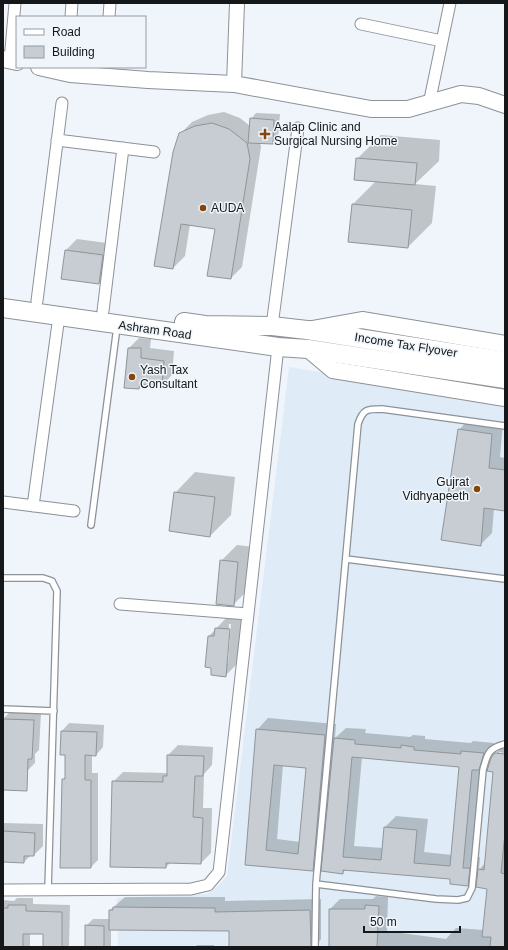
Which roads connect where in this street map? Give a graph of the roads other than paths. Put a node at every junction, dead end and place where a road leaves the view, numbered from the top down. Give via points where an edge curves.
1 (15, 3) edge
2 (72, 3) edge
3 (110, 3) edge
4 (238, 3) edge
5 (450, 3) edge
6 (72, 16) edge
7 (109, 16) edge
8 (362, 24) dead end
9 (442, 41) junction
10 (12, 56) edge
11 (43, 68) edge
12 (234, 84) junction
13 (62, 103) dead end
14 (429, 104) junction
15 (505, 105) edge
16 (298, 128) dead end
17 (57, 140) junction
18 (123, 148) junction
19 (154, 152) dead end
20 (3, 297) edge
21 (37, 301) junction
22 (3, 308) edge
23 (104, 311) junction
24 (59, 316) junction
25 (117, 324) junction
26 (272, 326) junction
27 (307, 330) junction
28 (505, 344) edge
29 (278, 347) junction
30 (308, 349) junction
31 (505, 361) edge
32 (505, 379) edge
33 (505, 398) edge
34 (505, 426) edge
35 (3, 502) edge
36 (33, 506) junction
37 (74, 511) dead end
38 (91, 525) dead end
39 (346, 559) junction
40 (3, 578) edge
41 (505, 579) edge
42 (120, 604) dead end
43 (248, 614) junction
44 (3, 709) edge
45 (54, 711) junction
46 (505, 744) edge
47 (316, 884) junction
48 (3, 890) edge
49 (48, 890) junction
50 (315, 947) edge

1 - 10 street
2 - 6 street
3 - 7 street
4 - 12 street
5 - 9 street
8 - 9 street
9 - 14 street
11 - 12 main road via 70,74
12 - 14 main road via 371,109 408,109
13 - 17 street
14 - 15 main road via 461,94 479,96
16 - 26 street
17 - 18 street
17 - 21 street
18 - 19 street
18 - 23 street
20 - 21 main road, Ashram Road
21 - 23 main road, Ashram Road
22 - 24 main road, Ashram Road
23 - 26 main road, Ashram Road via 206,325
24 - 25 main road, Ashram Road
24 - 36 street
25 - 29 main road, Ashram Road
25 - 38 lane
26 - 27 main road, Ashram Road
27 - 28 main road via 362,320
27 - 31 main road, Income Tax Flyover
29 - 30 main road, Ashram Road
29 - 43 street
30 - 32 main road, Income Tax Flyover
30 - 33 main road via 333,370
34 - 39 lane via 382,409 369,409 361,414
35 - 36 street
36 - 37 street
39 - 41 lane
39 - 47 lane
40 - 45 lane via 43,578 52,581 56,591
42 - 43 street
43 - 49 street via 219,872 208,885 191,889
44 - 45 lane
45 - 49 lane
46 - 47 lane via 496,746 487,754 483,770 472,888 467,898 436,899
47 - 50 lane
48 - 49 street

